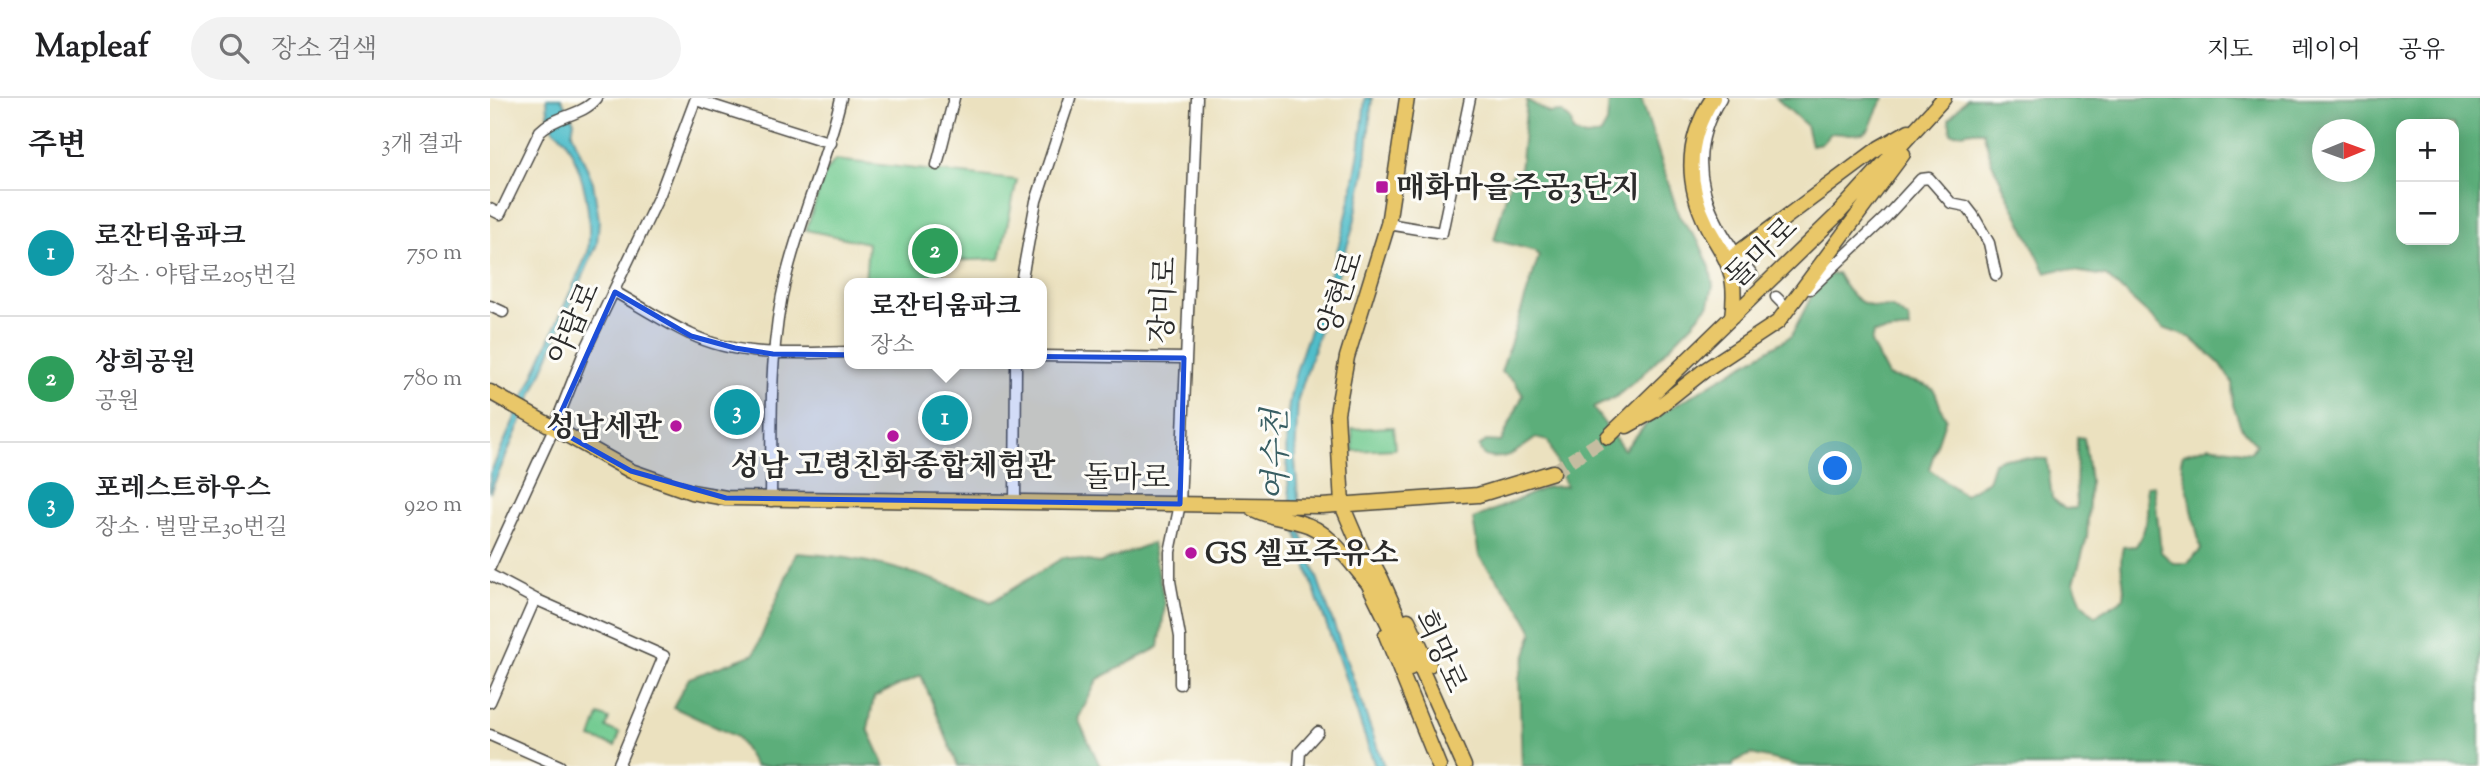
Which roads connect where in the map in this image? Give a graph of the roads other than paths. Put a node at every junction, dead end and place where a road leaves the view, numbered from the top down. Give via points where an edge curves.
1 (597, 98) edge
2 (841, 98) edge
3 (954, 98) edge
4 (1070, 98) edge
5 (1196, 98) edge
6 (1407, 98) edge
7 (1470, 98) edge
8 (1713, 98) edge
9 (1721, 98) edge
10 (1944, 98) edge
11 (696, 99) edge
12 (1922, 123) junction
13 (831, 143) junction
14 (937, 165) dead end
15 (490, 209) edge
16 (1388, 224) junction
17 (1735, 255) junction
18 (1752, 274) tunnel mouth
19 (1996, 275) dead end
20 (1022, 278) edge
21 (615, 292) junction
22 (1781, 302) junction
23 (490, 306) edge
24 (503, 312) dead end
25 (1732, 317) junction
26 (844, 352) edge
27 (773, 354) junction
28 (1047, 356) edge
29 (1184, 358) junction
30 (1016, 369) edge
31 (490, 392) edge
32 (554, 428) junction
33 (1553, 472) tunnel mouth
34 (771, 500) junction
35 (1015, 502) junction
36 (1180, 504) junction
37 (1342, 505) junction
38 (1247, 506) junction
39 (490, 567) edge
40 (490, 575) edge
41 (1374, 580) junction
42 (1375, 597) junction
43 (535, 599) junction
44 (1180, 684) dead end
45 (490, 702) edge
46 (1318, 732) dead end
47 (490, 735) edge
48 (560, 766) edge
49 (618, 766) edge
50 (1299, 766) edge
51 (1439, 766) edge
52 (1454, 766) edge
53 (1464, 766) edge
54 (1473, 766) edge

1 - 15 street via 590,107 540,131 500,214
2 - 13 street
3 - 14 street
4 - 20 street via 1036,201
5 - 29 street, 장미로
6 - 16 main road, 양현로
7 - 16 street via 1442,233
8 - 25 main road via 1695,134 1690,163 1693,192 1731,271 1735,291
9 - 17 street via 1707,120 1700,174 1714,216
10 - 12 main road, 돌마로
11 - 13 street
11 - 21 street, 야탑로 via 660,194
12 - 17 main road via 1880,148
12 - 22 main road via 1869,203
12 - 25 main road, 돌마로 via 1836,216
13 - 27 street via 785,279
16 - 37 main road, 양현로 via 1347,357 1337,414
17 - 18 street
19 - 22 street via 1989,243 1973,215 1965,206 1951,203 1929,178 1921,179 1885,218
21 - 27 street via 691,335
21 - 32 street, 야탑로
22 - 25 main road, 돌마로 via 1778,322 1652,412 1608,437
23 - 24 street
26 - 27 street
27 - 34 street
28 - 29 street
29 - 36 street, 장미로
30 - 35 street
31 - 32 main road, 돌마로
32 - 34 main road, 돌마로 via 631,471 667,485 726,498
32 - 39 street, 야탑로
33 - 37 main road via 1478,495
34 - 35 main road, 돌마로
35 - 36 main road, 돌마로
36 - 38 main road, 돌마로
36 - 44 street, 장미로 via 1170,552 1180,637
37 - 38 main road, 돌마로
37 - 41 main road, 희망로 via 1366,561 1364,571
38 - 41 main road via 1274,520 1307,525
40 - 43 street
41 - 42 main road, 희망로
41 - 53 main road, 희망로
41 - 54 main road via 1419,640
42 - 51 main road via 1392,656
42 - 52 main road, 희망로
43 - 45 street
43 - 49 street via 664,656
46 - 50 street via 1300,752
47 - 48 street

